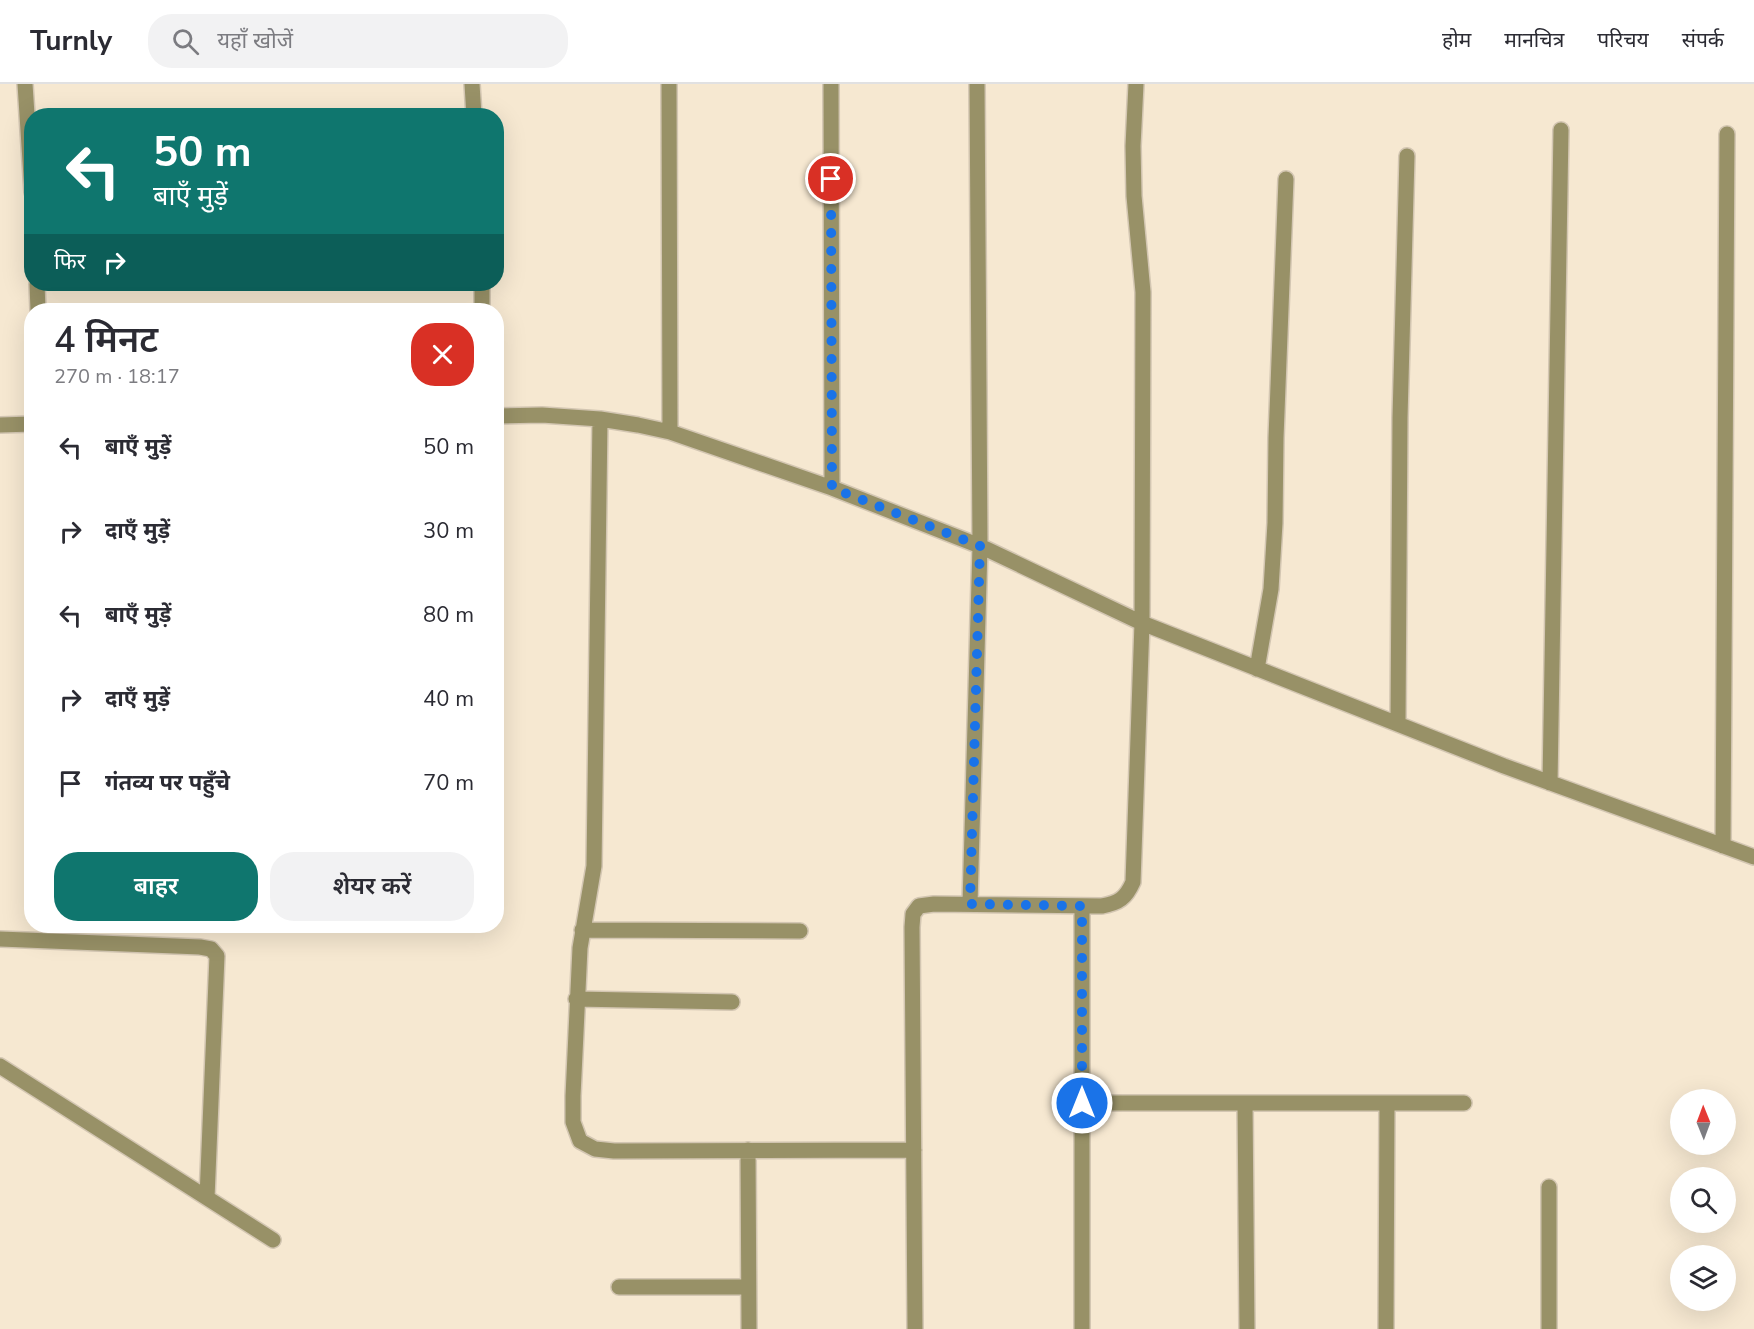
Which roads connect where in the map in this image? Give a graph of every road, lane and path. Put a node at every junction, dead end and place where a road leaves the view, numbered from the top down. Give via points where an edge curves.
1 (25, 84) edge
2 (472, 84) edge
3 (669, 84) edge
4 (831, 84) edge
5 (977, 84) edge
6 (1136, 84) edge
7 (27, 108) edge
8 (474, 108) edge
9 (1561, 130) dead end
10 (1727, 134) dead end
11 (1407, 156) dead end
12 (1286, 179) dead end
13 (504, 416) edge
14 (600, 419) junction
15 (0, 424) edge
16 (24, 424) edge
17 (670, 432) junction
18 (832, 488) junction
19 (980, 546) junction
20 (1142, 623) junction
21 (1257, 669) junction
22 (1398, 724) junction
23 (1550, 783) junction
24 (1723, 846) junction
25 (1754, 857) edge
26 (970, 904) junction
27 (1082, 906) junction
28 (582, 930) junction
29 (800, 931) dead end
30 (0, 939) edge
31 (576, 999) junction
32 (732, 1002) dead end
33 (0, 1066) edge
34 (1082, 1103) junction
35 (1245, 1103) junction
36 (1387, 1103) junction
37 (1464, 1103) dead end
38 (748, 1150) junction
39 (914, 1150) junction
40 (1549, 1187) dead end
41 (207, 1198) junction
42 (273, 1240) dead end
43 (619, 1287) dead end
44 (748, 1287) junction
45 (748, 1329) edge
46 (915, 1329) edge
47 (1082, 1329) edge
48 (1247, 1329) edge
49 (1386, 1329) edge
50 (1549, 1329) edge

1 - 7 street
2 - 8 street
3 - 17 street
4 - 18 street
5 - 19 street
6 - 20 street via 1134,196 1143,292
9 - 23 street
10 - 24 street
11 - 22 street
12 - 21 street via 1274,545 1271,589
13 - 14 street
14 - 17 street
14 - 28 street via 594,866
15 - 16 street
17 - 18 street
18 - 19 street
19 - 20 street
19 - 26 street
20 - 21 street
20 - 27 street via 1133,882 1128,894 1117,903
21 - 22 street
22 - 23 street
23 - 24 street
24 - 25 street
26 - 27 street
26 - 39 street via 919,906 913,914
27 - 34 street
28 - 29 street
28 - 31 street
30 - 41 street via 200,947 211,949 217,956
31 - 32 street
31 - 38 street via 573,1122 580,1141 595,1149 614,1151
33 - 41 street
34 - 35 street
34 - 47 street
35 - 36 street
35 - 48 street
36 - 37 street
36 - 49 street
38 - 39 street
38 - 44 street
39 - 46 street
40 - 50 street
41 - 42 street
43 - 44 street
44 - 45 street

